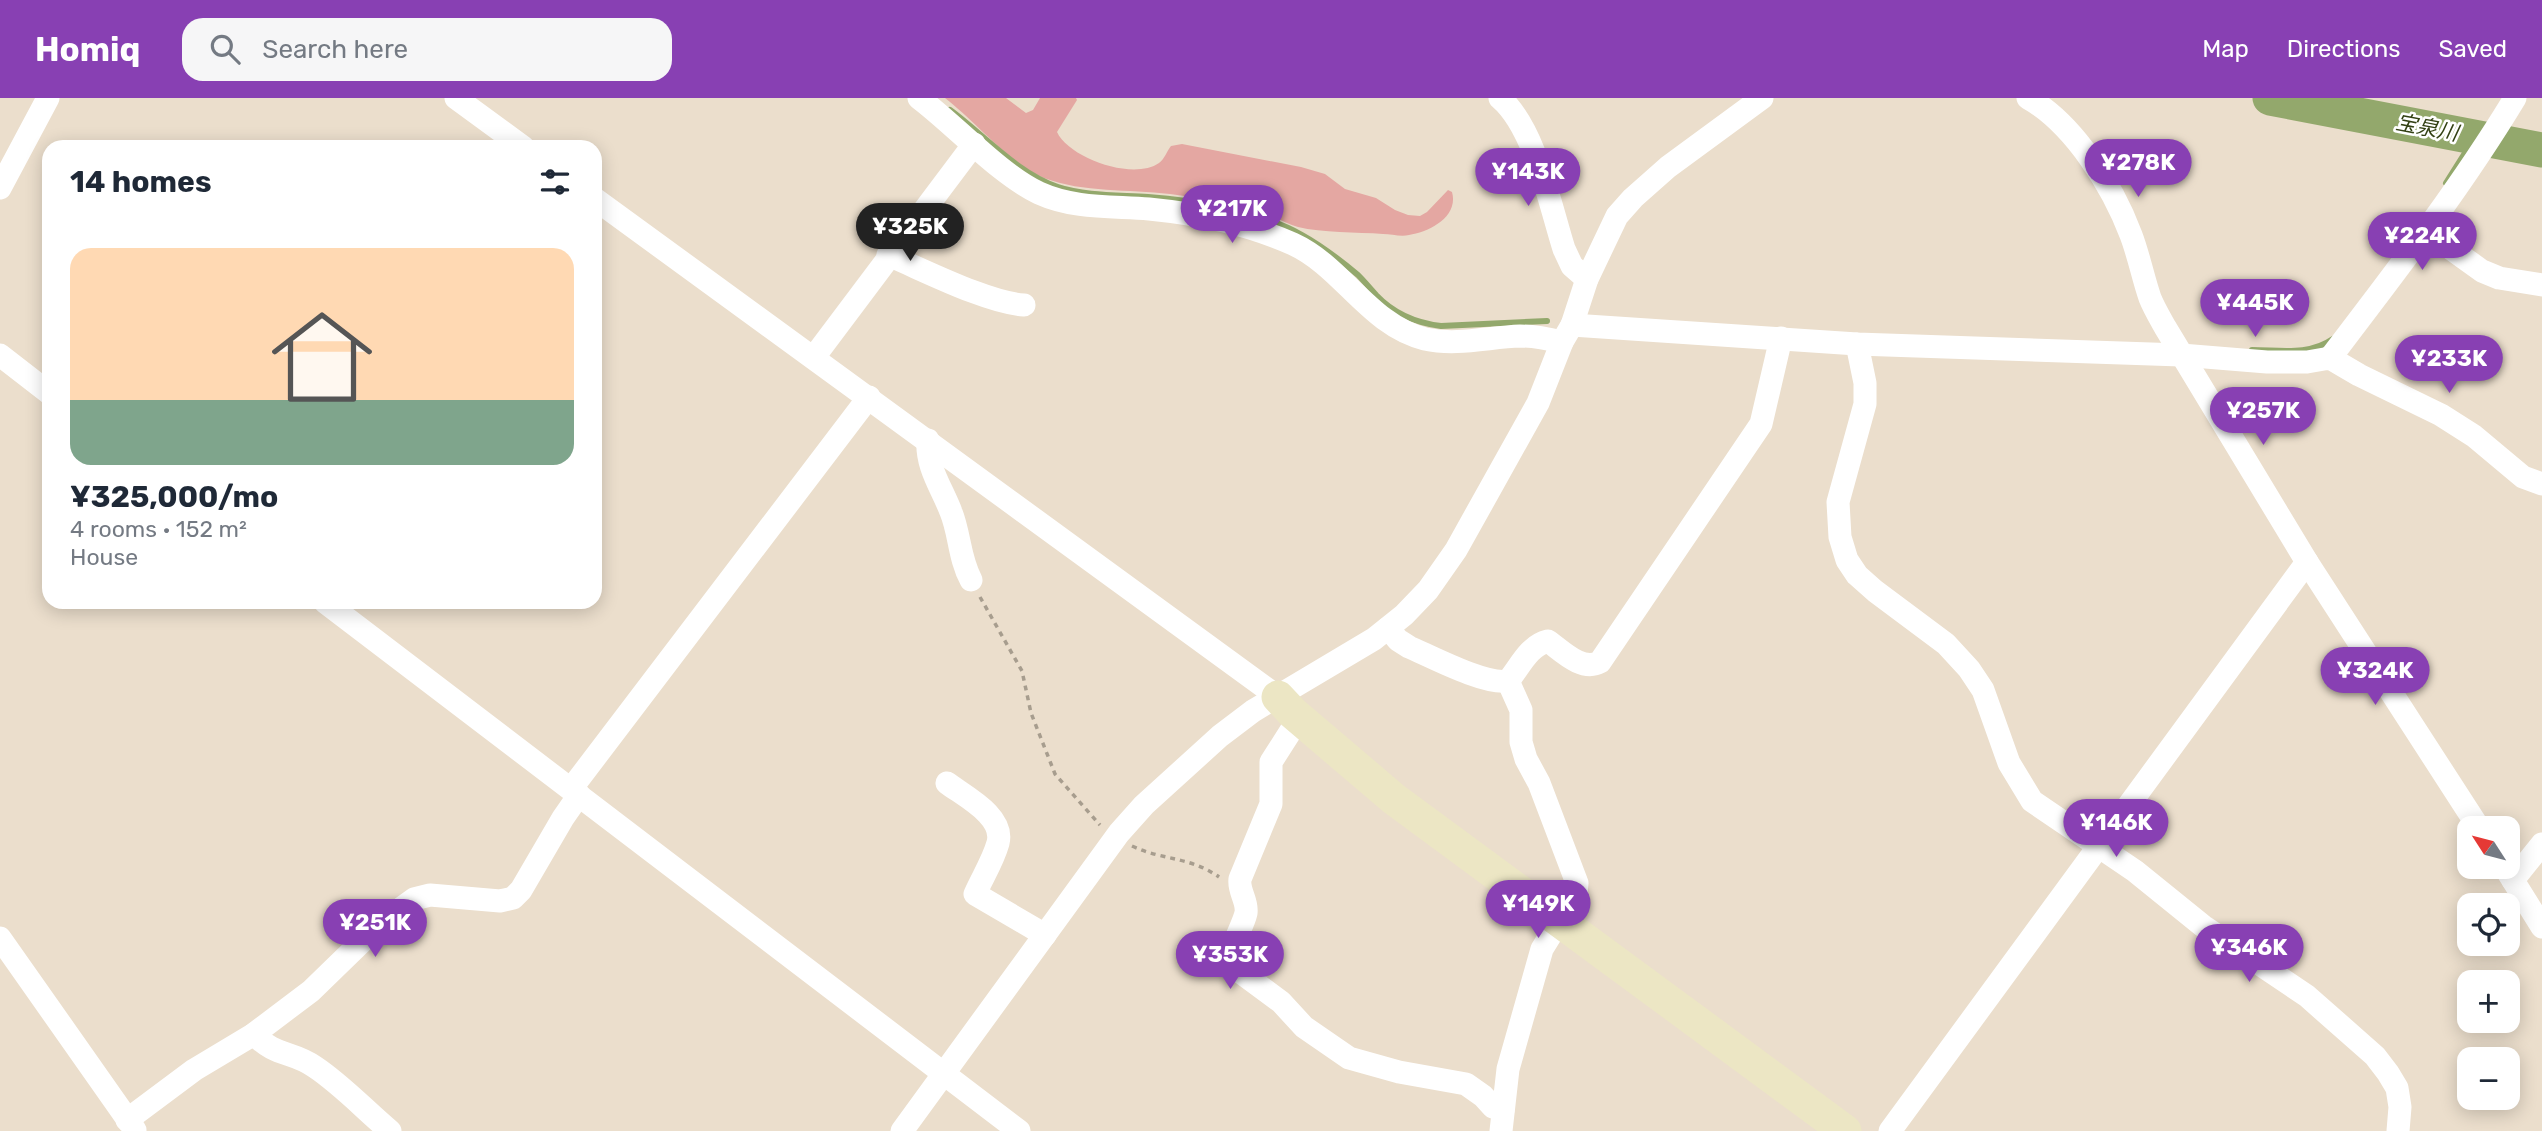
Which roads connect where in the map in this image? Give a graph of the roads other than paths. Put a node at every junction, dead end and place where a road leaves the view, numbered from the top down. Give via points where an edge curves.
1 (48, 98) edge
2 (456, 98) edge
3 (919, 98) edge
4 (1500, 98) edge
5 (1762, 98) edge
6 (2028, 98) edge
7 (2510, 107) edge
8 (513, 140) edge
9 (974, 144) junction
10 (0, 188) edge
11 (602, 205) edge
12 (2425, 230) junction
13 (888, 255) junction
14 (1587, 279) junction
15 (2542, 285) edge
16 (1024, 305) dead end
17 (1567, 333) junction
18 (1781, 338) junction
19 (1857, 344) junction
20 (0, 355) edge
21 (2181, 355) junction
22 (814, 357) junction
23 (2330, 358) junction
24 (42, 388) edge
25 (869, 397) junction
26 (928, 440) junction
27 (2542, 484) edge
28 (2307, 562) junction
29 (971, 580) road end
30 (334, 609) edge
31 (1388, 628) junction
32 (1508, 681) junction
33 (1289, 707) junction
34 (947, 783) dead end
35 (575, 792) junction
36 (2471, 816) edge
37 (2542, 844) edge
38 (2098, 846) junction
39 (2520, 863) edge
40 (2513, 879) edge
41 (1559, 922) junction
42 (2542, 926) edge
43 (1045, 935) junction
44 (0, 938) edge
45 (254, 1034) junction
46 (944, 1074) junction
47 (1502, 1121) edge
48 (131, 1125) edge
49 (390, 1131) edge
50 (901, 1131) edge
51 (1019, 1131) edge
52 (1845, 1131) edge
53 (1890, 1131) edge
54 (2398, 1131) edge

1 - 10 street
2 - 8 street
3 - 9 street
4 - 14 street via 1512,107 1529,137 1564,249 1572,267
5 - 14 street via 1633,198 1617,216
6 - 21 street via 2060,122 2094,165 2124,218 2151,300
7 - 12 street
9 - 13 street
9 - 17 street via 1025,185 1073,204 1206,216 1275,236 1335,273 1371,310 1410,334 1444,341
11 - 22 street
12 - 15 street via 2482,271
12 - 23 street
13 - 16 street via 977,292
13 - 22 street
14 - 17 street
17 - 18 street
17 - 31 street via 1538,403 1456,551 1428,590
18 - 19 street
18 - 32 street via 1761,424 1606,656 1592,667 1548,641 1539,643
19 - 21 street
19 - 38 street via 1865,404 1838,502 1847,560 1857,575 1946,644 1969,669 1983,690 2009,763 2032,801
20 - 24 street
21 - 23 street via 2267,362
21 - 28 street
22 - 25 street
23 - 27 street via 2441,415 2523,477
25 - 26 street
25 - 35 street
26 - 29 street via 927,456 952,513
26 - 33 street
28 - 36 street
28 - 38 street
30 - 35 street
31 - 32 street via 1409,647 1485,680
31 - 33 street
32 - 41 street via 1521,710 1526,758 1576,875 1576,894
33 - 41 street via 1394,799
33 - 43 street via 1253,711 1144,805
33 - 47 street via 1272,762 1271,804 1242,872 1239,888 1246,906 1232,950 1233,964 1304,1027 1349,1058 1466,1084
34 - 43 street via 984,810 998,831 999,841 975,894
35 - 45 street via 513,898 430,895 414,899
35 - 46 street
37 - 39 street
38 - 53 street
38 - 54 street via 2203,926 2307,996 2375,1056 2397,1088
40 - 42 street
41 - 47 street via 1542,949 1531,985 1508,1069
41 - 52 street
43 - 46 street
44 - 48 street
45 - 48 street via 194,1070
45 - 49 street via 276,1052 316,1067
46 - 50 street
46 - 51 street

